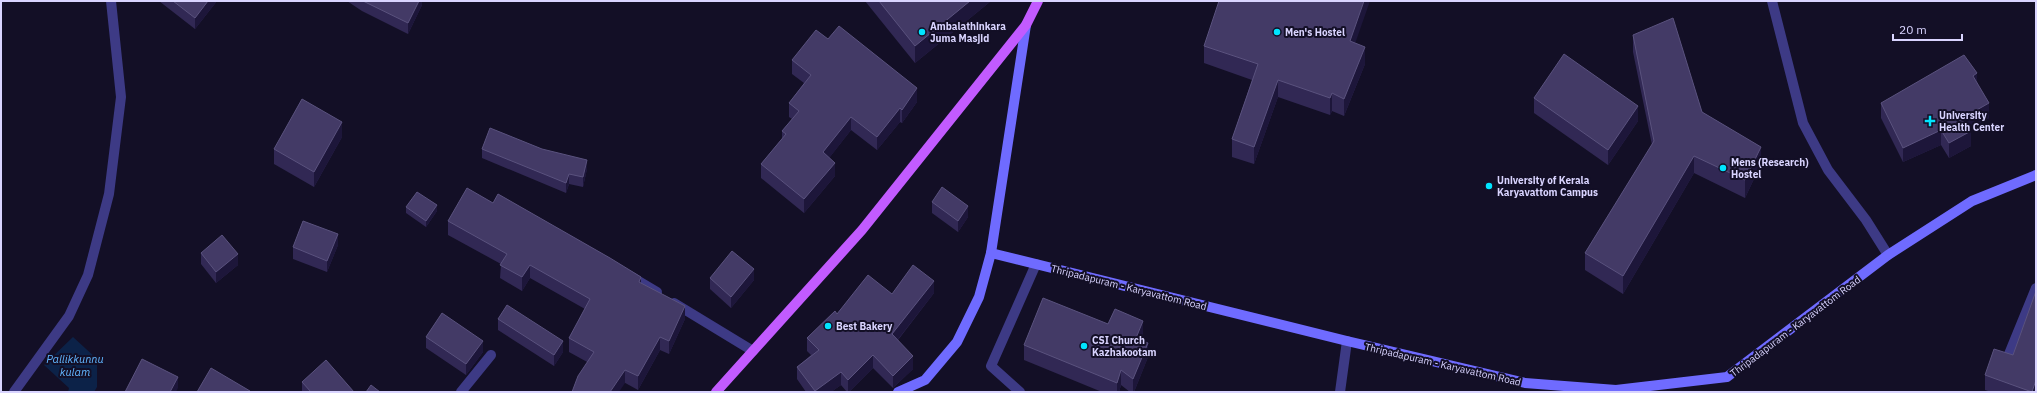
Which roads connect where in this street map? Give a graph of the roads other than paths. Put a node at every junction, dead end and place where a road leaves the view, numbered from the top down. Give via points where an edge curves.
1 (111, 1) edge
2 (1038, 1) edge
3 (1772, 1) edge
4 (1026, 25) junction
5 (2036, 175) edge
6 (991, 253) junction
7 (1888, 255) junction
8 (1036, 264) junction
9 (625, 272) edge
10 (2036, 288) edge
11 (1347, 341) junction
12 (752, 352) junction
13 (491, 355) dead end
14 (2007, 359) edge
15 (14, 392) edge
16 (461, 392) edge
17 (716, 392) edge
18 (898, 392) edge
19 (1020, 392) edge
20 (1340, 392) edge

1 - 15 street via 121,97 109,194 88,275 69,316
2 - 4 main road
3 - 7 street via 1803,123 1828,170 1866,220
4 - 6 main road
4 - 12 main road via 862,230
5 - 7 main road, Thripadapuram - Karyavattom Road via 1972,201
6 - 8 main road, Thripadapuram - Karyavattom Road
6 - 18 main road via 979,297 957,342 925,380
7 - 11 main road, Thripadapuram - Karyavattom Road via 1727,377 1616,390 1525,383
8 - 11 main road, Thripadapuram - Karyavattom Road
8 - 19 street via 991,366
9 - 12 street
10 - 14 street
11 - 20 street
12 - 17 main road
13 - 16 street

